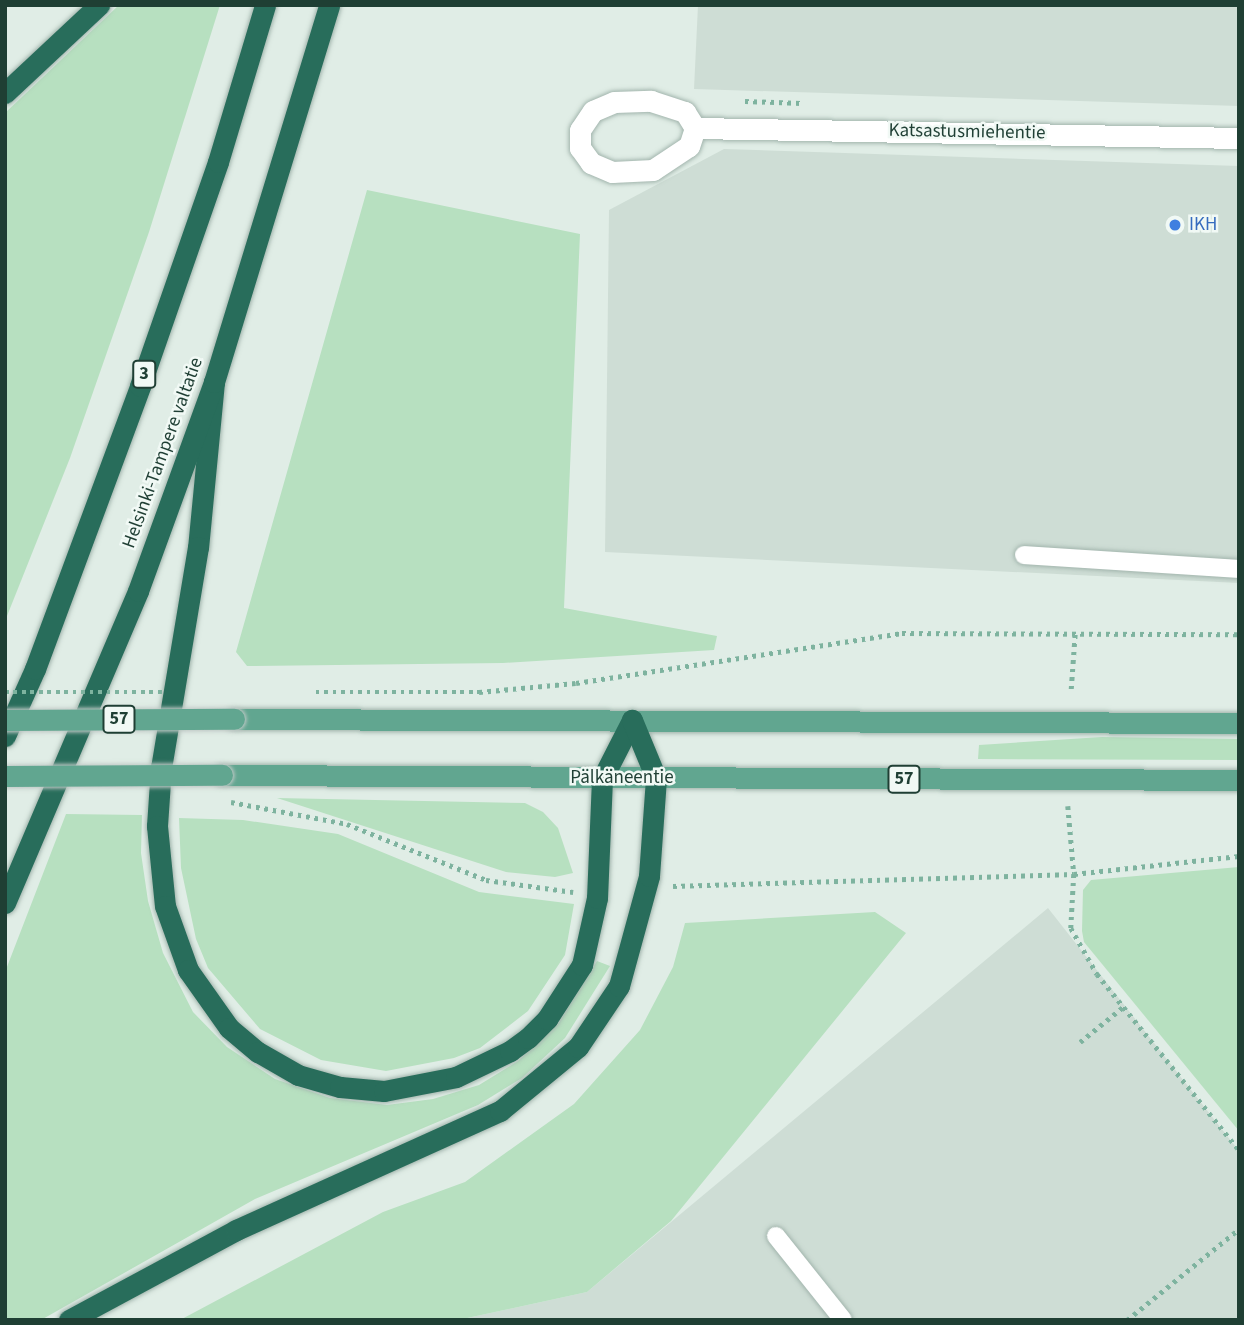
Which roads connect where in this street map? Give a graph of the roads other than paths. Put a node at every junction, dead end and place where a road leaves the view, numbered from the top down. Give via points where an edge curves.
1 (99, 5) edge
2 (265, 5) edge
3 (329, 5) edge
4 (5, 93) edge
5 (695, 128) junction
6 (1239, 138) edge
7 (214, 382) junction
8 (1024, 555) dead end
9 (1239, 569) edge
10 (5, 720) edge
11 (632, 720) junction
12 (1239, 723) edge
13 (5, 736) edge
14 (5, 776) edge
15 (656, 778) junction
16 (602, 779) junction
17 (1239, 780) edge
18 (5, 903) edge
19 (776, 1236) dead end
20 (69, 1320) edge
21 (843, 1320) edge

1 - 4 highway
2 - 13 highway, 3 via 218,162 139,386 35,669
3 - 7 highway, Helsinki-Tampere valtatie
5 - 5 street via 685,112 669,104 614,102 593,111 580,130 580,148 591,163 612,172 653,170 689,146
5 - 6 street, Katsastusmiehentie
7 - 16 highway via 198,547 161,767 156,826 173,935 205,1000 229,1028 298,1075 340,1087 383,1091 434,1084 510,1051 547,1019 582,965 597,898
7 - 18 highway, Helsinki-Tampere valtatie via 138,591
8 - 9 lane
10 - 11 main road, 57, bridge
11 - 12 main road, 57
11 - 15 highway
11 - 16 highway
14 - 16 main road, Pälkäneentie / 57, bridge
15 - 16 main road, Pälkäneentie / 57
15 - 17 main road, Pälkäneentie / 57
15 - 20 highway via 649,876 632,951 619,986 599,1019 553,1071 500,1111 236,1230
19 - 21 lane

